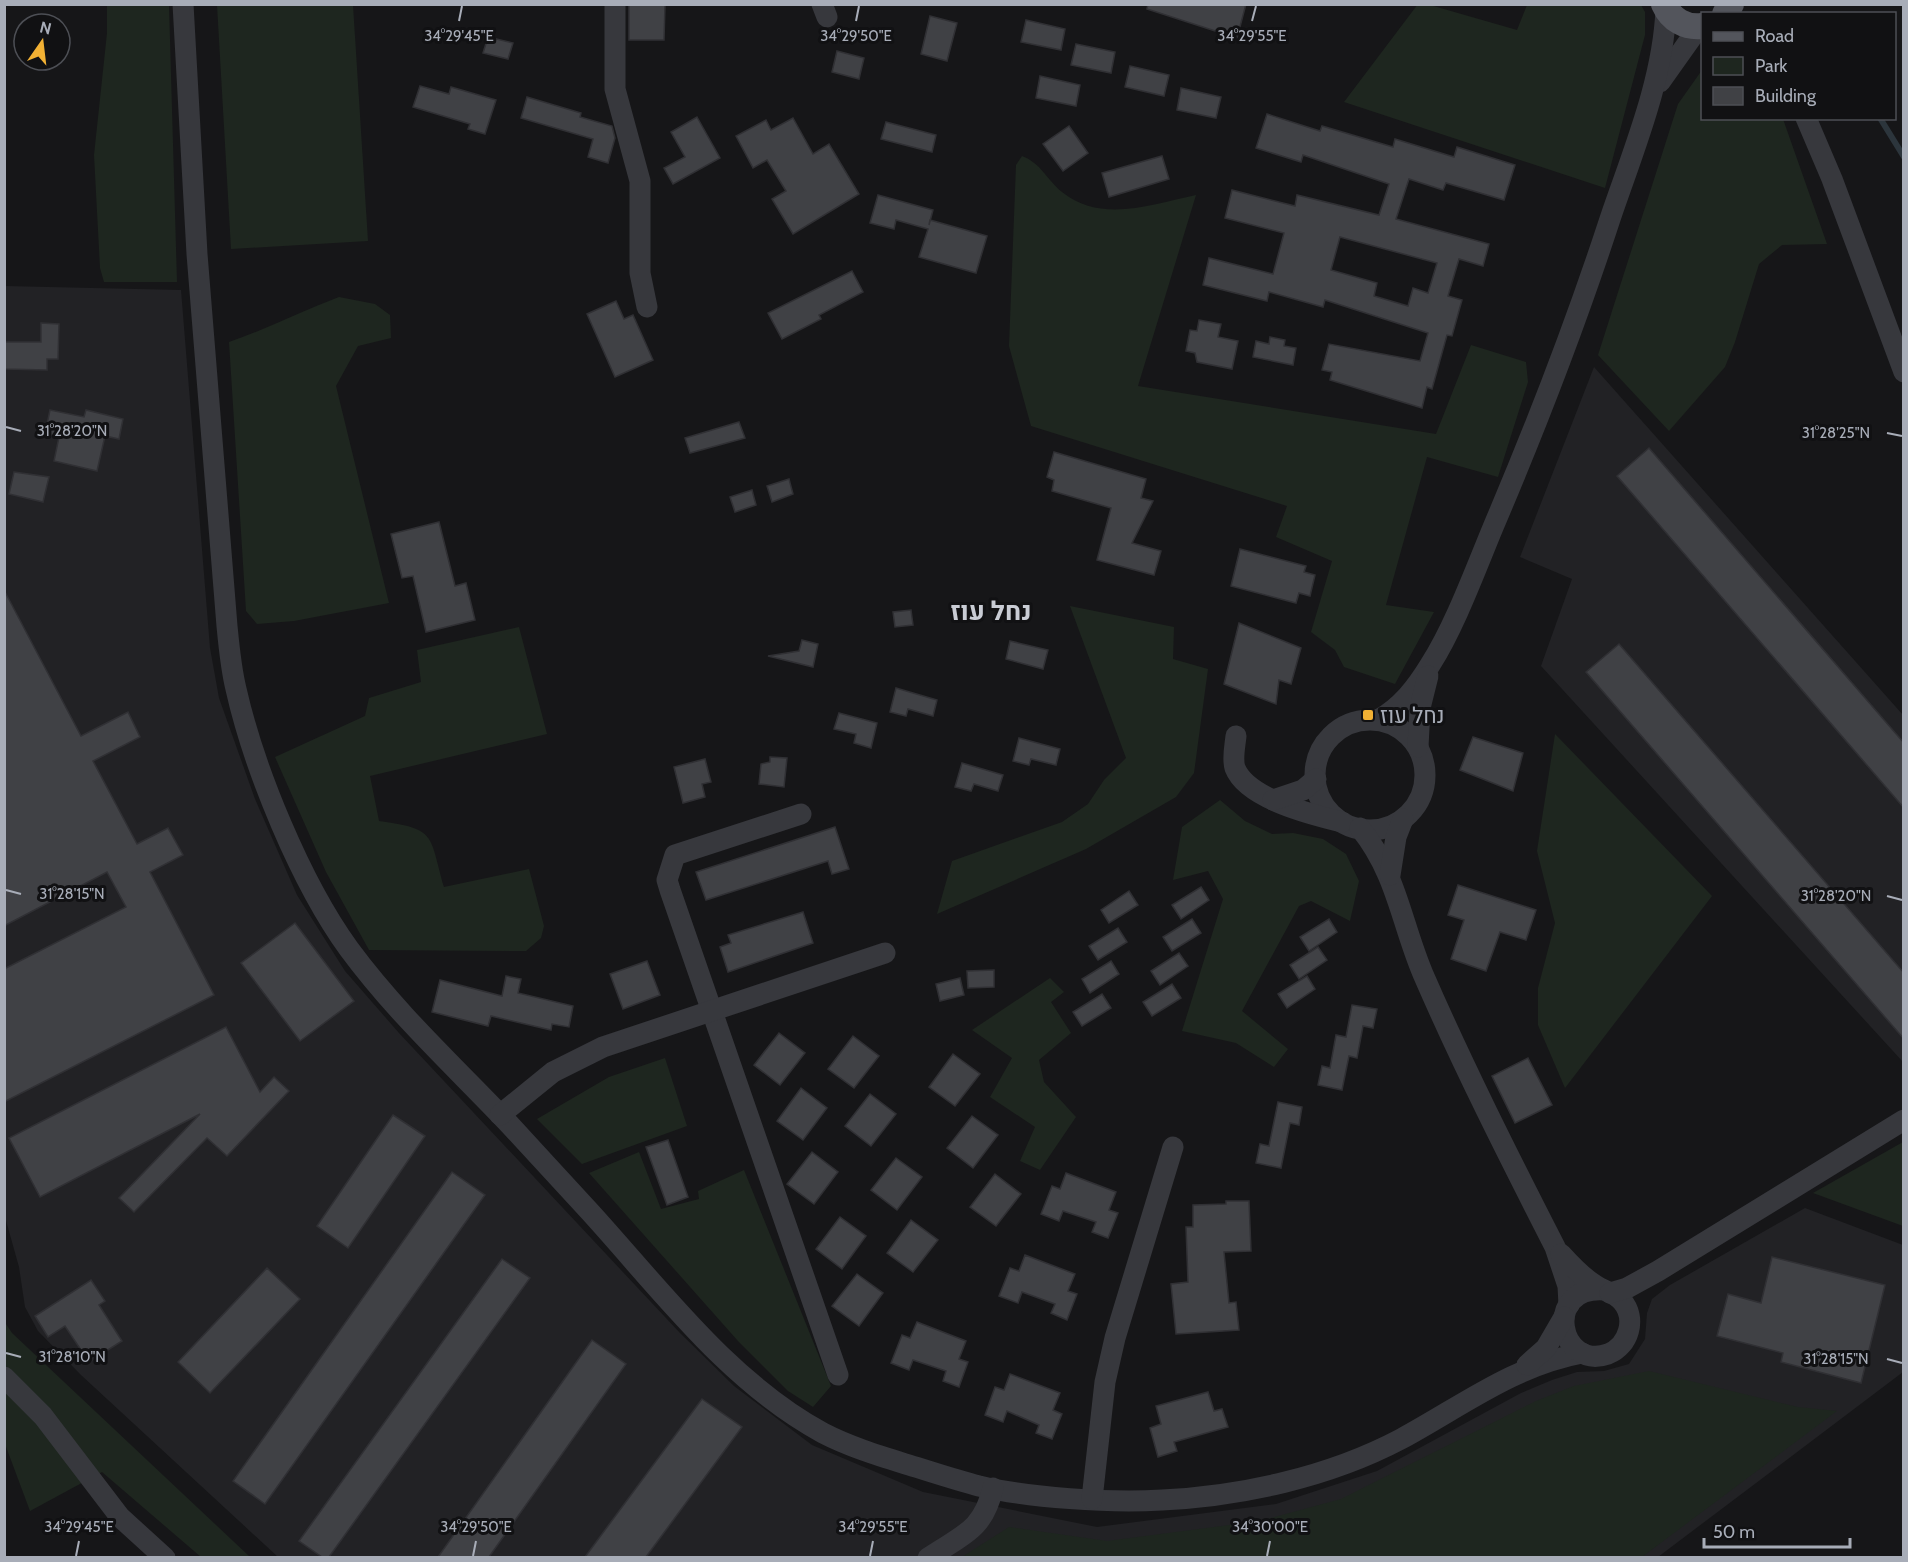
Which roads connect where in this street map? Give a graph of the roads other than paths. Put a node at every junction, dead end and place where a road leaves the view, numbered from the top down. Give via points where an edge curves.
1 (183, 4) edge
2 (615, 4) edge
3 (1665, 7) edge
4 (1701, 27) edge
5 (1650, 101) junction
6 (1807, 120) edge
7 (647, 307) dead end
8 (1904, 372) edge
9 (1431, 664) junction
10 (1378, 720) junction
11 (1236, 736) dead end
12 (1418, 747) junction
13 (1316, 780) junction
14 (1273, 800) junction
15 (801, 813) dead end
16 (1403, 819) junction
17 (1351, 825) junction
18 (1390, 875) junction
19 (885, 953) dead end
20 (709, 1010) junction
21 (500, 1115) junction
22 (1904, 1120) edge
23 (1173, 1147) dead end
24 (1555, 1247) junction
25 (1658, 1271) junction
26 (1607, 1292) junction
27 (1566, 1311) junction
28 (1629, 1313) junction
29 (1582, 1353) junction
30 (1522, 1370) junction
31 (838, 1375) dead end
32 (4, 1377) edge
33 (993, 1488) junction
34 (1092, 1499) junction
35 (165, 1557) edge
36 (928, 1557) edge

1 - 21 street via 197,254 226,614 235,685 245,725 296,854 321,905 348,947 424,1039
2 - 7 street via 615,89 640,181 639,273
3 - 4 main road via 1684,24
3 - 5 street
4 - 5 street via 1678,54
5 - 9 street via 1529,444
6 - 8 street
9 - 10 street via 1401,704
9 - 12 street via 1420,708
10 - 12 street via 1399,728
10 - 13 street via 1360,720 1335,732 1316,762
11 - 14 street via 1234,765 1239,775
12 - 16 street via 1425,772 1424,786 1413,810
13 - 14 street via 1304,790
13 - 17 street via 1326,808
14 - 17 street
15 - 20 street via 675,855 667,880
16 - 17 street via 1382,828
16 - 18 street
17 - 18 street via 1375,847
18 - 24 street via 1403,921 1437,1005
19 - 20 street
20 - 21 street via 572,1060
20 - 31 street
21 - 33 street via 719,1354 760,1390 823,1433 876,1454
22 - 25 street
23 - 34 street via 1115,1338 1105,1382
24 - 26 street via 1580,1274
24 - 27 street via 1568,1286
25 - 26 street via 1627,1288
25 - 28 street via 1638,1288
26 - 27 street via 1593,1289 1582,1293
26 - 28 street via 1624,1303
27 - 29 street via 1567,1338
27 - 30 street via 1546,1348
28 - 29 street via 1630,1324 1622,1345 1602,1356
29 - 30 street
30 - 34 street via 1396,1442 1335,1467 1218,1495 1159,1500
32 - 35 street via 43,1416 120,1517
33 - 34 street
33 - 36 street via 988,1510 978,1525

